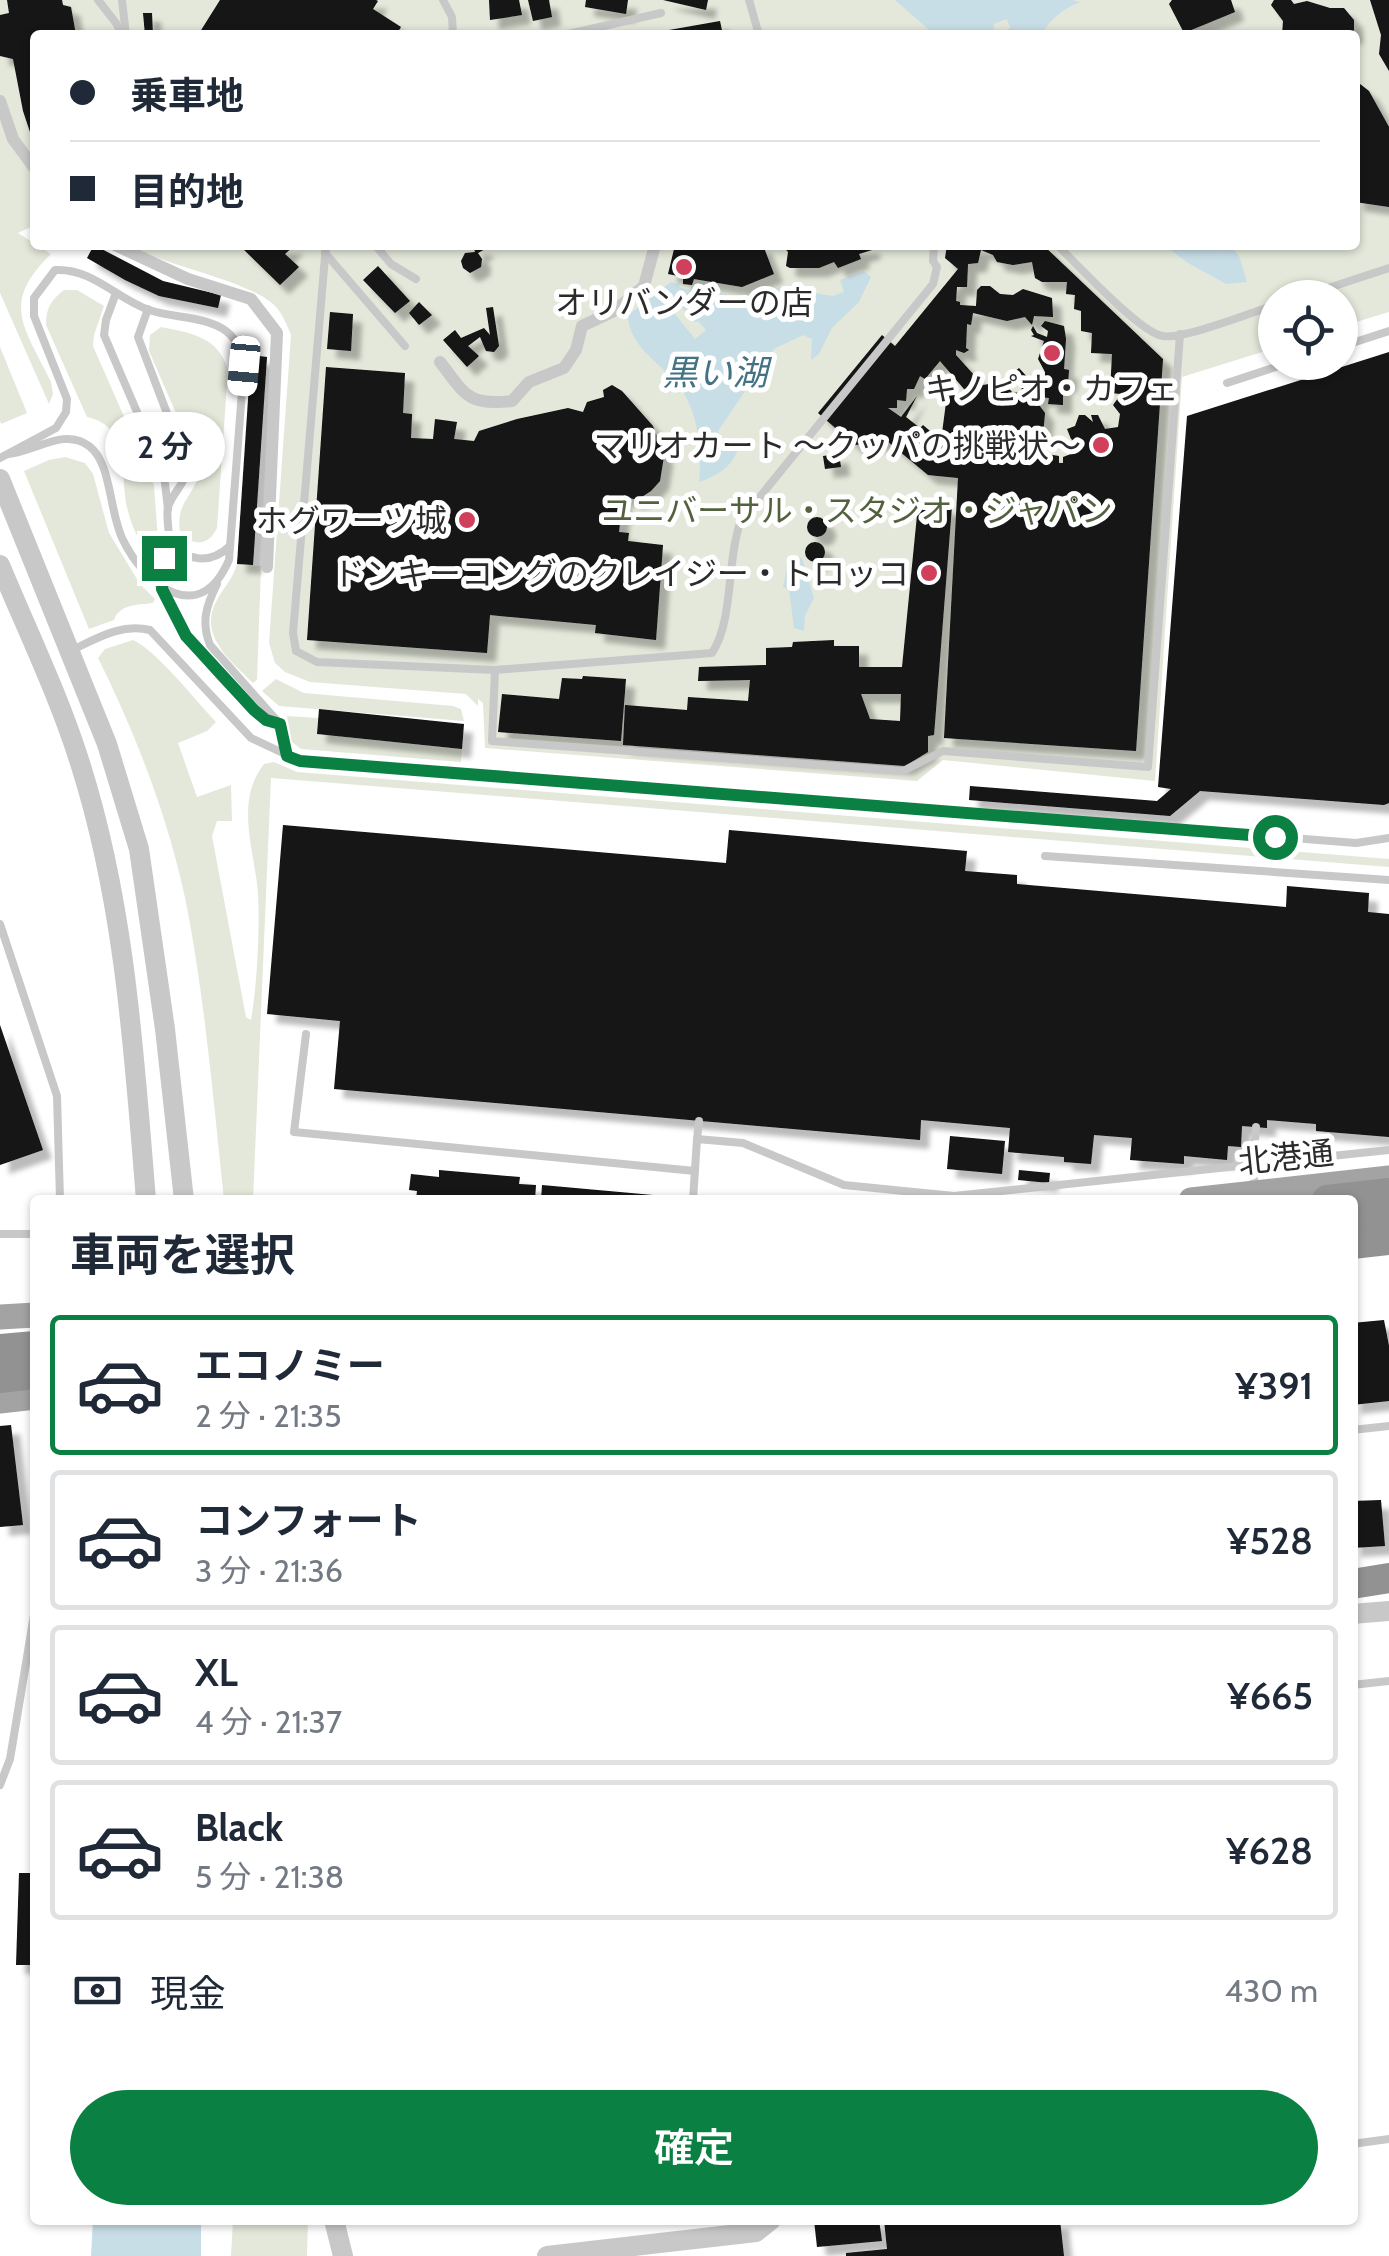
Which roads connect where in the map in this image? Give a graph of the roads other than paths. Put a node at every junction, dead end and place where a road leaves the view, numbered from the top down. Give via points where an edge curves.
1 (98, 0) edge
2 (122, 0) edge
3 (444, 0) edge
4 (749, 0) edge
5 (661, 13) dead end
6 (121, 30) edge
7 (124, 30) edge
8 (453, 30) edge
9 (586, 30) edge
10 (758, 30) edge
11 (0, 101) edge
12 (30, 162) edge
13 (126, 250) edge
14 (326, 250) edge
15 (327, 250) edge
16 (379, 250) edge
17 (655, 250) edge
18 (934, 250) edge
19 (1063, 250) edge
20 (1389, 268) edge
21 (416, 279) dead end
22 (1353, 280) edge
23 (116, 293) junction
24 (148, 309) junction
25 (1258, 310) edge
26 (1389, 331) edge
27 (1180, 334) junction
28 (1358, 341) edge
29 (405, 346) dead end
30 (440, 362) dead end
31 (1258, 373) edge
32 (1227, 383) dead end
33 (4, 456) edge
34 (0, 480) edge
35 (168, 509) junction
36 (169, 543) junction
37 (230, 546) junction
38 (0, 565) edge
39 (267, 566) dead end
40 (222, 576) junction
41 (162, 589) junction
42 (70, 651) junction
43 (495, 670) junction
44 (280, 724) junction
45 (287, 756) junction
46 (1389, 838) edge
47 (1045, 856) dead end
48 (1389, 880) edge
49 (0, 924) edge
50 (306, 1034) dead end
51 (699, 1121) dead end
52 (1256, 1127) dead end
53 (697, 1140) junction
54 (1389, 1150) edge
55 (1253, 1166) junction
56 (695, 1171) junction
57 (1389, 1178) edge
58 (1389, 1192) edge
59 (1256, 1193) junction
60 (60, 1195) edge
61 (146, 1195) edge
62 (183, 1195) edge
63 (693, 1195) edge
64 (944, 1195) edge
65 (964, 1195) edge
66 (1237, 1195) edge
67 (1358, 1196) edge
68 (1389, 1216) edge
69 (1358, 1219) edge
70 (0, 1234) edge
71 (30, 1234) edge
72 (1389, 1240) edge
73 (1358, 1243) edge
74 (1389, 1252) edge
75 (1358, 1255) edge
76 (30, 1315) edge
77 (0, 1317) edge
78 (30, 1346) edge
79 (0, 1349) edge
80 (30, 1375) edge
81 (0, 1378) edge
82 (30, 1398) edge
83 (0, 1401) edge
84 (1389, 1426) edge
85 (1358, 1429) edge
86 (1389, 1576) edge
87 (1358, 1579) edge
88 (1389, 1611) edge
89 (1358, 1614) edge
90 (30, 1639) edge
91 (1389, 1682) edge
92 (1358, 1685) edge
93 (0, 1785) edge
94 (1389, 2140) edge
95 (1358, 2143) edge
96 (335, 2225) edge
97 (765, 2225) edge
98 (343, 2256) edge
99 (548, 2256) edge

1 - 6 lane
2 - 7 lane
3 - 8 lane
4 - 10 lane
5 - 9 lane
11 - 12 street via 13,139
13 - 39 street via 251,299 277,332
14 - 43 lane via 296,650 317,662
15 - 29 lane
16 - 21 lane
17 - 30 street via 644,286 614,312 582,326 564,368 529,382 512,400 485,404 466,396
18 - 43 lane via 933,284 741,520 722,637 712,652
19 - 27 lane via 1150,332
20 - 22 lane
23 - 24 lane
23 - 33 lane via 72,269 56,270 44,282 34,298 34,316 67,399 66,412 56,428
23 - 35 lane via 104,336 164,475
24 - 35 lane via 138,337 187,466
24 - 37 lane via 223,328 237,341 244,366
25 - 27 lane
26 - 28 lane
27 - 43 lane via 1148,768 943,751 903,772 492,740
31 - 32 lane
33 - 41 lane via 59,439 88,445 108,478 123,540
34 - 42 street
35 - 36 lane
36 - 37 lane via 199,560
36 - 41 lane
37 - 40 lane
38 - 61 street via 80,762 104,850 122,952
40 - 41 lane via 196,594
40 - 44 lane via 205,612 210,646
41 - 44 lane via 194,648 254,710
42 - 45 lane via 116,630 150,630 251,738
42 - 62 street via 139,849
44 - 45 lane
45 - 46 lane via 1356,844
47 - 48 lane
49 - 60 lane via 57,1096
50 - 56 lane via 294,1132
51 - 53 lane
52 - 55 lane
53 - 56 lane
53 - 64 lane via 743,1143 844,1185
54 - 55 lane
55 - 59 lane
55 - 65 lane
56 - 63 lane
57 - 59 main road, 北港通
58 - 67 highway
59 - 66 main road, 北港通
68 - 69 highway
70 - 71 lane
72 - 73 highway
74 - 75 main road
76 - 77 main road
78 - 79 highway
80 - 81 highway
82 - 83 main road
84 - 85 lane
86 - 87 highway
88 - 89 street
90 - 93 lane
91 - 92 lane
94 - 95 lane
96 - 98 street
97 - 99 street via 756,2232

